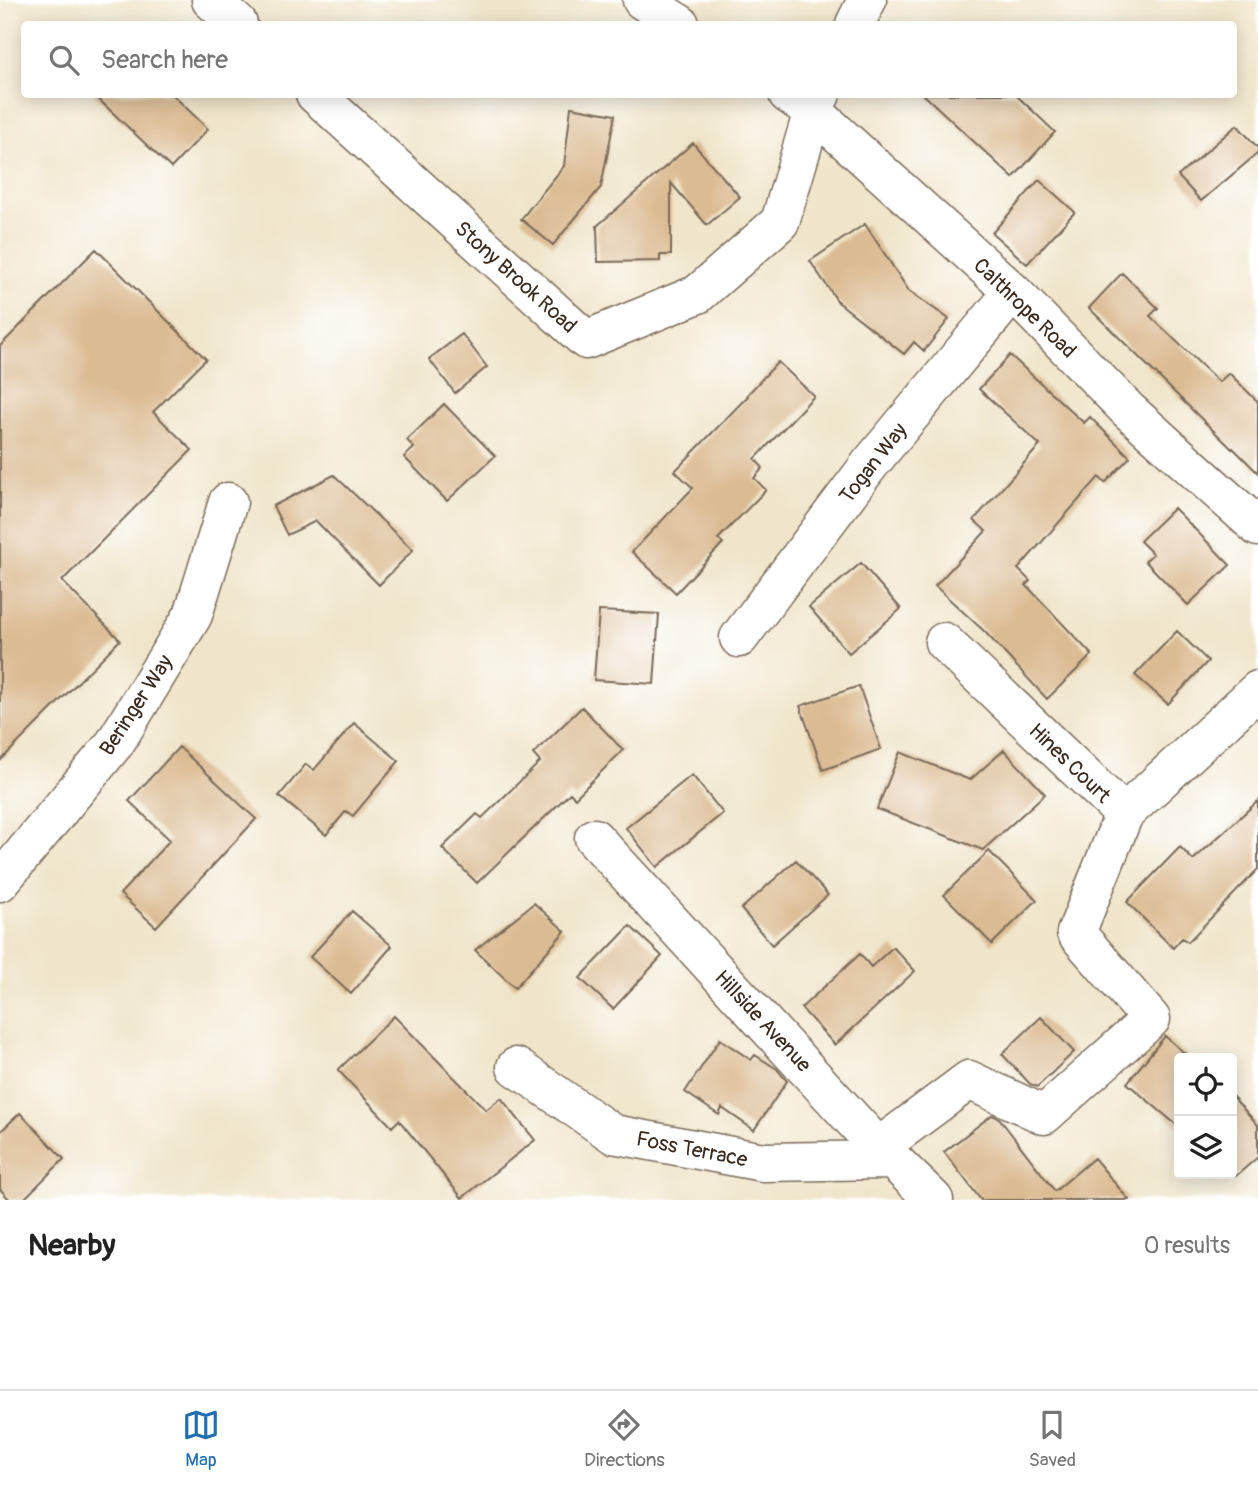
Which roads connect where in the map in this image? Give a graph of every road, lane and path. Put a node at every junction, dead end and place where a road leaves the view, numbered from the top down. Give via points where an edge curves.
1 (211, 0) edge
2 (642, 0) edge
3 (867, 0) edge
4 (235, 21) edge
5 (675, 21) edge
6 (856, 21) edge
7 (319, 98) edge
8 (807, 100) edge
9 (1013, 292) junction
10 (228, 502) dead end
11 (1258, 527) edge
12 (739, 638) dead end
13 (944, 642) dead end
14 (1258, 690) edge
15 (1124, 814) junction
16 (594, 838) dead end
17 (0, 882) edge
18 (516, 1067) dead end
19 (885, 1154) junction
20 (934, 1200) edge

1 - 4 street
2 - 5 street
3 - 6 street
7 - 8 street, Stony Brook Road via 586,340 698,294 780,222
8 - 9 street, Calthrope Road
9 - 11 street, Calthrope Road via 1128,410
9 - 12 street, Togan Way via 870,464
10 - 17 street, Beringer Way via 193,615 116,743
13 - 15 street, Hines Court
14 - 15 street, Hines Court
15 - 19 street via 1076,933 1152,1019 1044,1115 969,1080
16 - 19 street, Hillside Avenue
18 - 19 street, Foss Terrace via 613,1134 763,1162
19 - 20 street, Hillside Avenue

